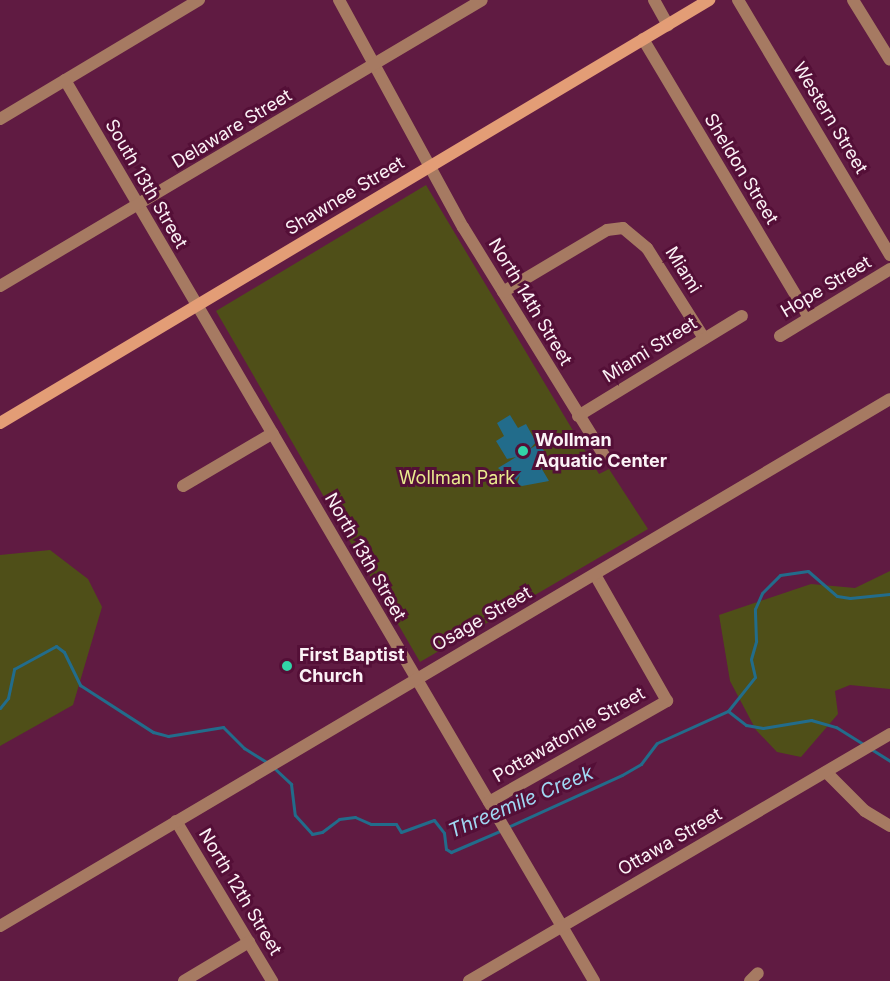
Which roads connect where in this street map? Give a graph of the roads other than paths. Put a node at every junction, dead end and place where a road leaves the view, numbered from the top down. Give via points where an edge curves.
1 (199, 0) edge
2 (339, 0) edge
3 (482, 0) edge
4 (654, 0) edge
5 (709, 0) edge
6 (738, 0) edge
7 (853, 0) edge
8 (668, 25) junction
9 (643, 39) junction
10 (890, 60) edge
11 (376, 64) junction
12 (65, 80) junction
13 (0, 119) edge
14 (432, 166) junction
15 (138, 207) junction
16 (890, 255) edge
17 (890, 269) edge
18 (0, 286) edge
19 (503, 292) junction
20 (196, 306) junction
21 (742, 316) dead end
22 (809, 317) junction
23 (780, 336) dead end
24 (704, 338) junction
25 (890, 399) edge
26 (578, 416) junction
27 (0, 423) edge
28 (273, 433) junction
29 (604, 455) dead end
30 (183, 486) dead end
31 (595, 575) junction
32 (415, 679) junction
33 (890, 734) edge
34 (826, 772) junction
35 (489, 802) junction
36 (176, 821) junction
37 (890, 826) edge
38 (0, 926) edge
39 (562, 926) junction
40 (249, 942) junction
41 (184, 981) edge
42 (272, 981) edge
43 (469, 981) edge
44 (594, 981) edge

1 - 12 street
2 - 11 street, North 14th Street
3 - 11 street, Delaware Street
4 - 8 street
5 - 8 street, Shawnee Street
6 - 16 street, Western Street
7 - 10 street
8 - 9 street, Shawnee Street
9 - 14 street, Shawnee Street
9 - 22 street, Sheldon Street
11 - 14 street, North 14th Street
11 - 15 street, Delaware Street
12 - 13 street
12 - 15 street, South 13th Street
14 - 19 street, North 14th Street
14 - 20 street, Shawnee Street
15 - 18 street, Delaware Street
15 - 20 street, South 13th Street
17 - 22 street, Hope Street
19 - 24 street, Miami via 607,230 623,228 647,248
19 - 26 street, North 14th Street
20 - 27 street, Shawnee Street
20 - 28 street, North 13th Street
21 - 24 street, Miami Street
22 - 23 street, Hope Street
24 - 26 street, Miami Street
25 - 31 street, Osage Street
26 - 29 street, North 14th Street
28 - 30 street
28 - 32 street, North 13th Street
31 - 32 street, Osage Street
31 - 35 street, Pottawatomie Street via 667,700
32 - 35 street, North 13th Street
32 - 36 street, Osage Street
33 - 34 street, Ottawa Street
34 - 37 street via 850,799
34 - 39 street, Ottawa Street
35 - 39 street, North 13th Street
36 - 38 street, Osage Street
36 - 40 street, North 12th Street
39 - 43 street, Ottawa Street
39 - 44 street, North 13th Street
40 - 41 street
40 - 42 street, North 12th Street

